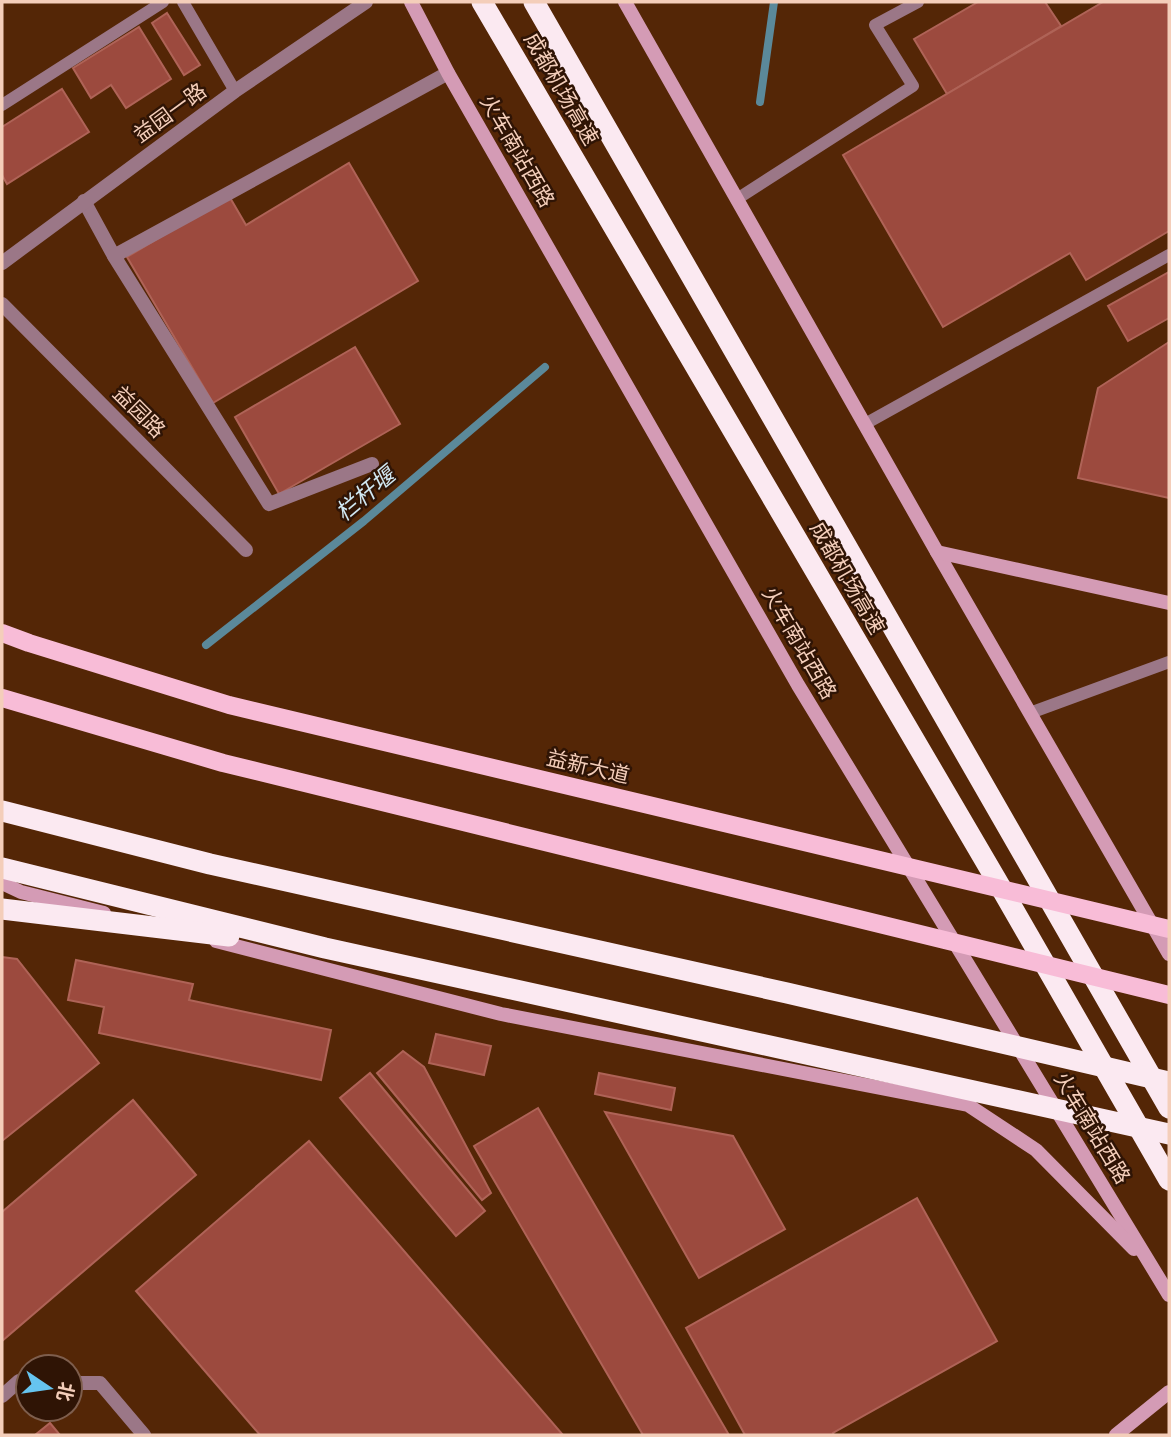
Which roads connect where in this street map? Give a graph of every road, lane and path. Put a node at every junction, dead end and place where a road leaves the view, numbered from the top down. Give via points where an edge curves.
1 (163, 2) edge
2 (183, 2) edge
3 (366, 2) edge
4 (411, 2) edge
5 (482, 2) edge
6 (534, 2) edge
7 (625, 2) edge
8 (918, 2) edge
9 (448, 73) junction
10 (235, 91) junction
11 (2, 105) edge
12 (737, 198) junction
13 (84, 201) junction
14 (1169, 255) edge
15 (114, 256) junction
16 (2, 263) edge
17 (2, 304) edge
18 (865, 424) junction
19 (372, 464) dead end
20 (246, 550) dead end
21 (937, 552) junction
22 (1169, 604) edge
23 (2, 633) edge
24 (1169, 662) edge
25 (2, 698) edge
26 (1030, 713) junction
27 (2, 811) edge
28 (2, 868) edge
29 (2, 883) edge
30 (2, 909) edge
31 (1169, 929) edge
32 (325, 948) junction
33 (1169, 954) edge
34 (1169, 995) edge
35 (1169, 1082) edge
36 (1169, 1108) edge
37 (1169, 1133) edge
38 (1169, 1180) edge
39 (1151, 1265) junction
40 (1169, 1295) edge
41 (84, 1383) edge
42 (1169, 1392) edge
43 (144, 1435) edge
44 (1115, 1435) edge

1 - 11 lane
2 - 10 lane
3 - 10 street, 益园一路
4 - 9 main road, 火车南站西路
5 - 38 highway, 成都机场高速
6 - 36 highway, 成都机场高速
7 - 12 main road
8 - 12 lane via 875,25 914,86
9 - 15 street
9 - 39 main road, 火车南站西路 via 797,685
10 - 13 street, 益园一路
12 - 18 main road
13 - 15 street
13 - 16 street, 益园一路
14 - 18 lane
15 - 19 street via 269,504
17 - 20 street, 益园路
18 - 21 main road
21 - 22 main road
21 - 26 main road
23 - 31 main road, 益新大道, bridge via 229,705
24 - 26 lane
25 - 34 main road, bridge via 223,763
26 - 33 main road
27 - 35 highway, bridge via 210,864
28 - 32 highway, bridge
29 - 39 main road via 21,892 501,1014 968,1105 1036,1150
30 - 32 highway, bridge
32 - 37 highway, bridge
39 - 40 main road, 火车南站西路
41 - 43 street via 100,1383
42 - 44 main road

